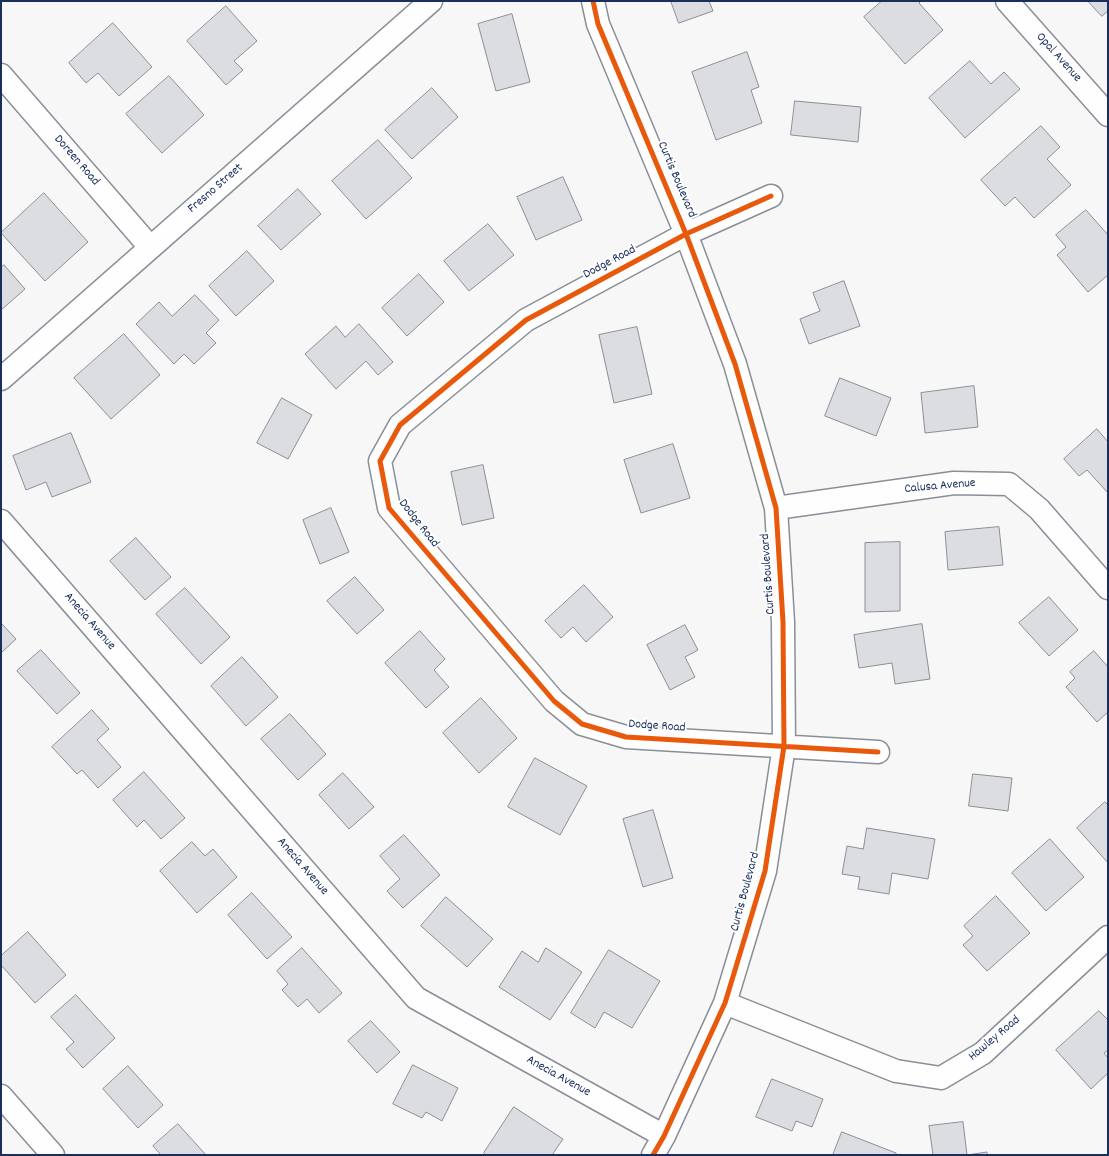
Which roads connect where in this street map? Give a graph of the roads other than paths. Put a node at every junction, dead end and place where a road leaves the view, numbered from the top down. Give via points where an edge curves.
1 (431, 1) edge
2 (593, 1) edge
3 (1008, 1) edge
4 (1, 75) edge
5 (1108, 115) edge
6 (771, 196) dead end
7 (686, 234) junction
8 (150, 247) junction
9 (1, 379) edge
10 (776, 508) junction
11 (1, 521) edge
12 (1108, 588) edge
13 (784, 746) junction
14 (878, 752) dead end
15 (1108, 937) edge
16 (724, 1003) junction
17 (1, 1096) edge
18 (664, 1136) junction
19 (53, 1155) edge
20 (653, 1155) edge

1 - 8 street, Fresno Street
2 - 7 street, Curtis Boulevard via 598,24
3 - 5 street, Opal Avenue
4 - 8 street, Doreen Road
6 - 7 street, Dodge Road
7 - 10 street, Curtis Boulevard via 735,364
7 - 13 street, Dodge Road via 526,320 400,425 380,461 389,508 554,701 582,724 626,737
8 - 9 street, Fresno Street
10 - 12 street, Calusa Avenue via 954,483 1009,484 1039,509
10 - 13 street, Curtis Boulevard via 783,622
11 - 18 street, Anecia Avenue via 416,998
13 - 14 street, Dodge Road
13 - 16 street, Curtis Boulevard via 766,871
15 - 16 street, Hawley Road via 983,1053 941,1078 896,1071
16 - 18 street, Curtis Boulevard
17 - 19 street
18 - 20 street, Curtis Boulevard

